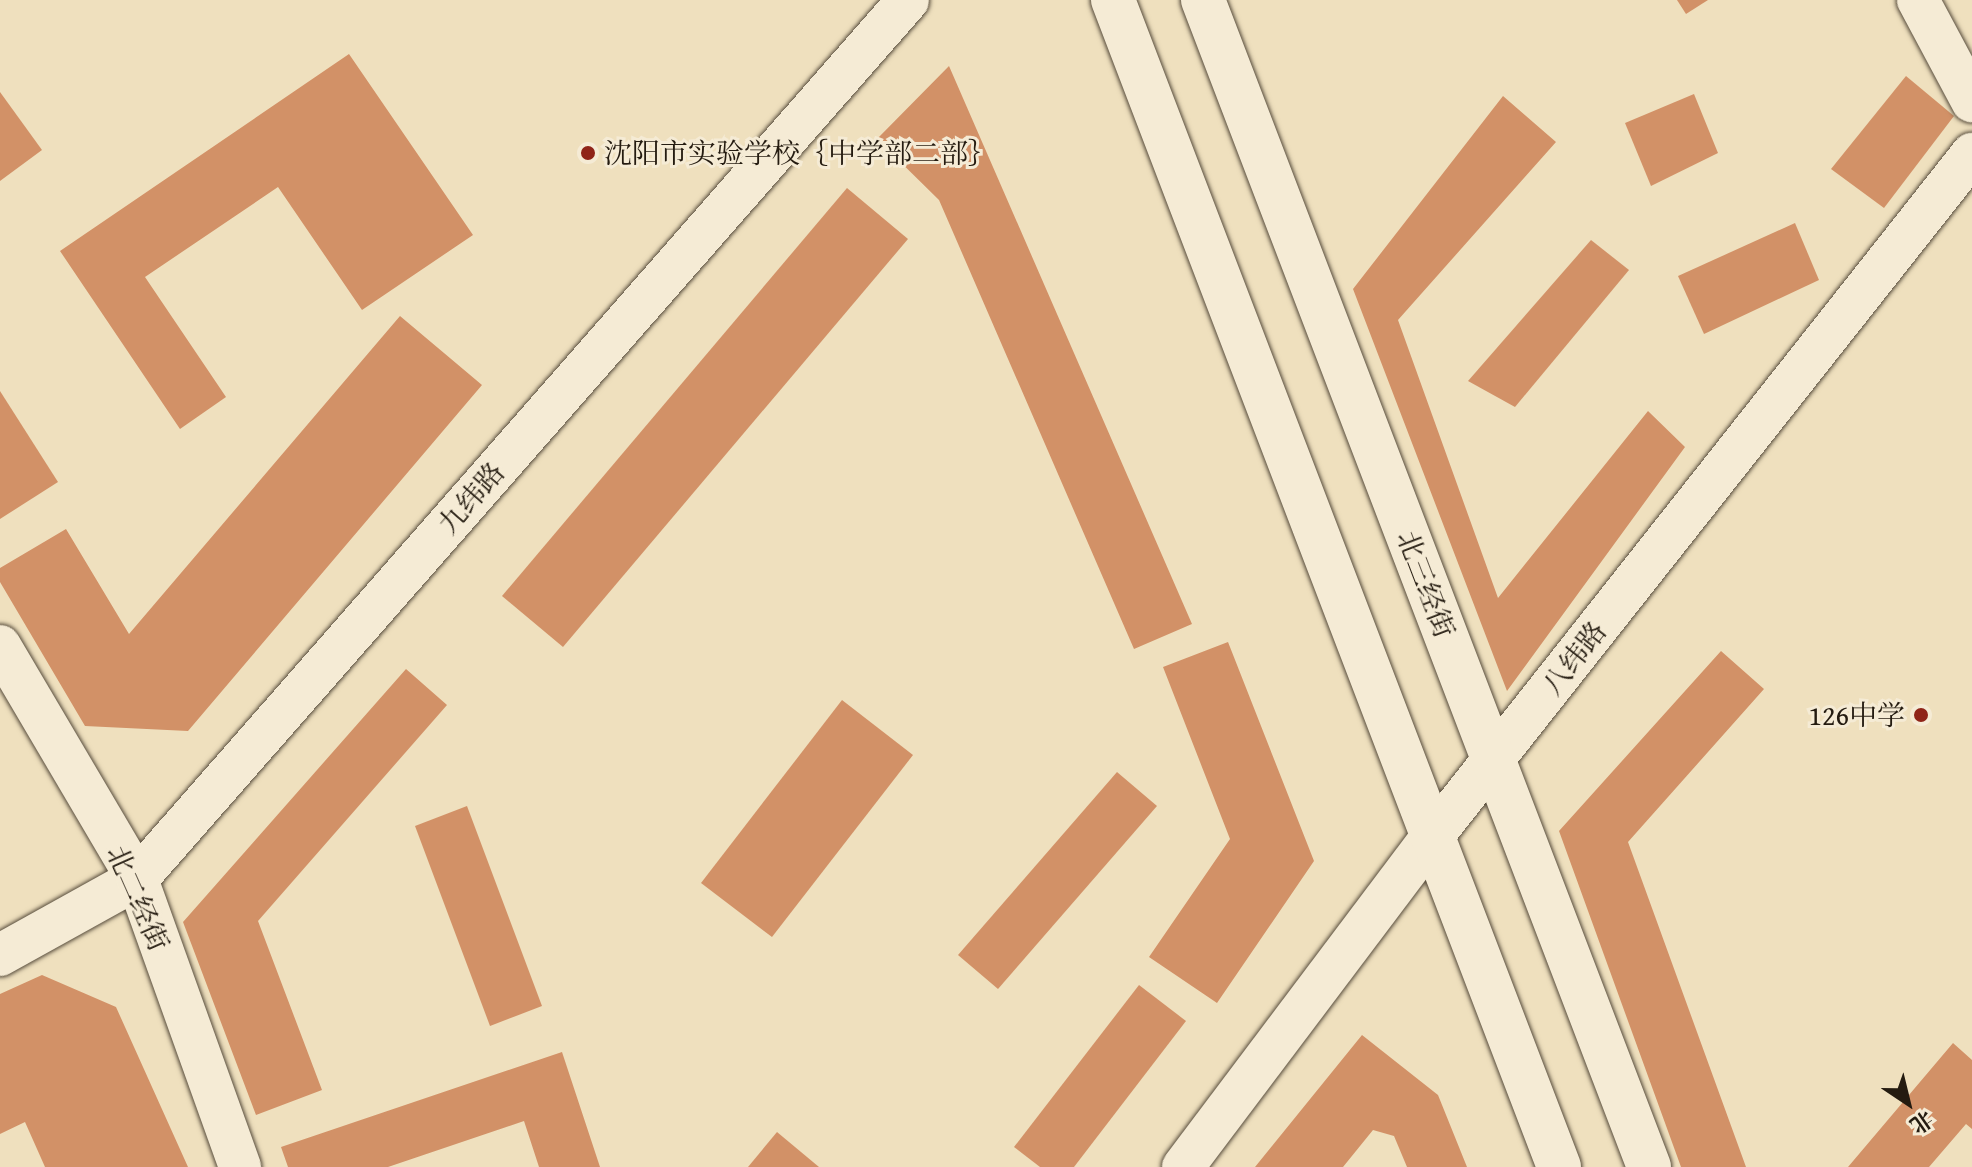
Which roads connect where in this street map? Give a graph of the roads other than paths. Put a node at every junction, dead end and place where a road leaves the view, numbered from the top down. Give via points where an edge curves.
1 (908, 0) edge
2 (1113, 0) edge
3 (1203, 0) edge
4 (1918, 0) edge
5 (1972, 101) edge
6 (1972, 154) edge
7 (0, 646) edge
8 (1493, 759) junction
9 (1432, 837) junction
10 (137, 879) junction
11 (0, 955) edge
12 (240, 1167) edge
13 (1183, 1167) edge
14 (1559, 1167) edge
15 (1649, 1167) edge

1 - 10 street, 九纬路
2 - 9 main road
3 - 8 main road, 北三经街
4 - 5 street
6 - 8 street, 八纬路
7 - 10 street, 北二经街
8 - 9 street, 八纬路
8 - 15 main road, 北三经街
9 - 13 street, 八纬路
9 - 14 main road
10 - 11 street, 九纬路
10 - 12 street, 北二经街

